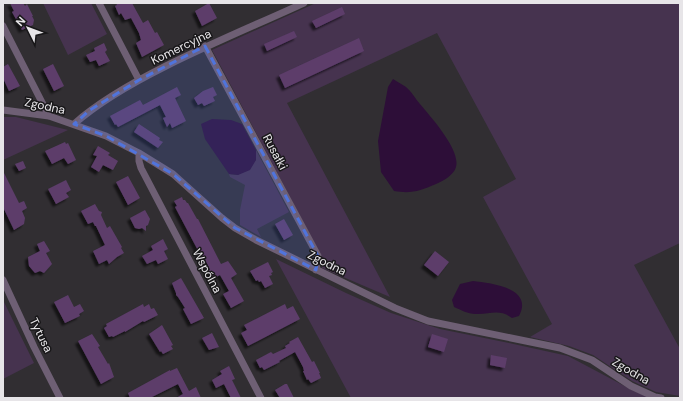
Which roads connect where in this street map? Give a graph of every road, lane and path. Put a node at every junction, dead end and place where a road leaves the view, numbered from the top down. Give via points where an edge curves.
1 (99, 3) edge
2 (304, 3) edge
3 (3, 26) edge
4 (205, 46) junction
5 (139, 80) junction
6 (3, 110) edge
7 (49, 116) junction
8 (74, 124) junction
9 (139, 153) junction
10 (316, 270) junction
11 (3, 280) edge
12 (5, 288) edge
13 (60, 398) edge
14 (261, 398) edge
15 (661, 398) edge

1 - 5 street
2 - 4 street, Komercyjna
3 - 7 street
4 - 5 street, Komercyjna
4 - 10 street, Rusałki via 318,256
5 - 8 street, Komercyjna via 90,110
6 - 7 street, Zgodna
7 - 8 street, Zgodna
8 - 9 street, Zgodna via 106,136
9 - 10 street, Zgodna via 173,174 235,228
9 - 14 street, Wspólna via 141,168
10 - 15 street, Zgodna via 395,308 428,320 560,348 592,360 631,386
11 - 12 street, Tytusa
12 - 13 street, Tytusa

